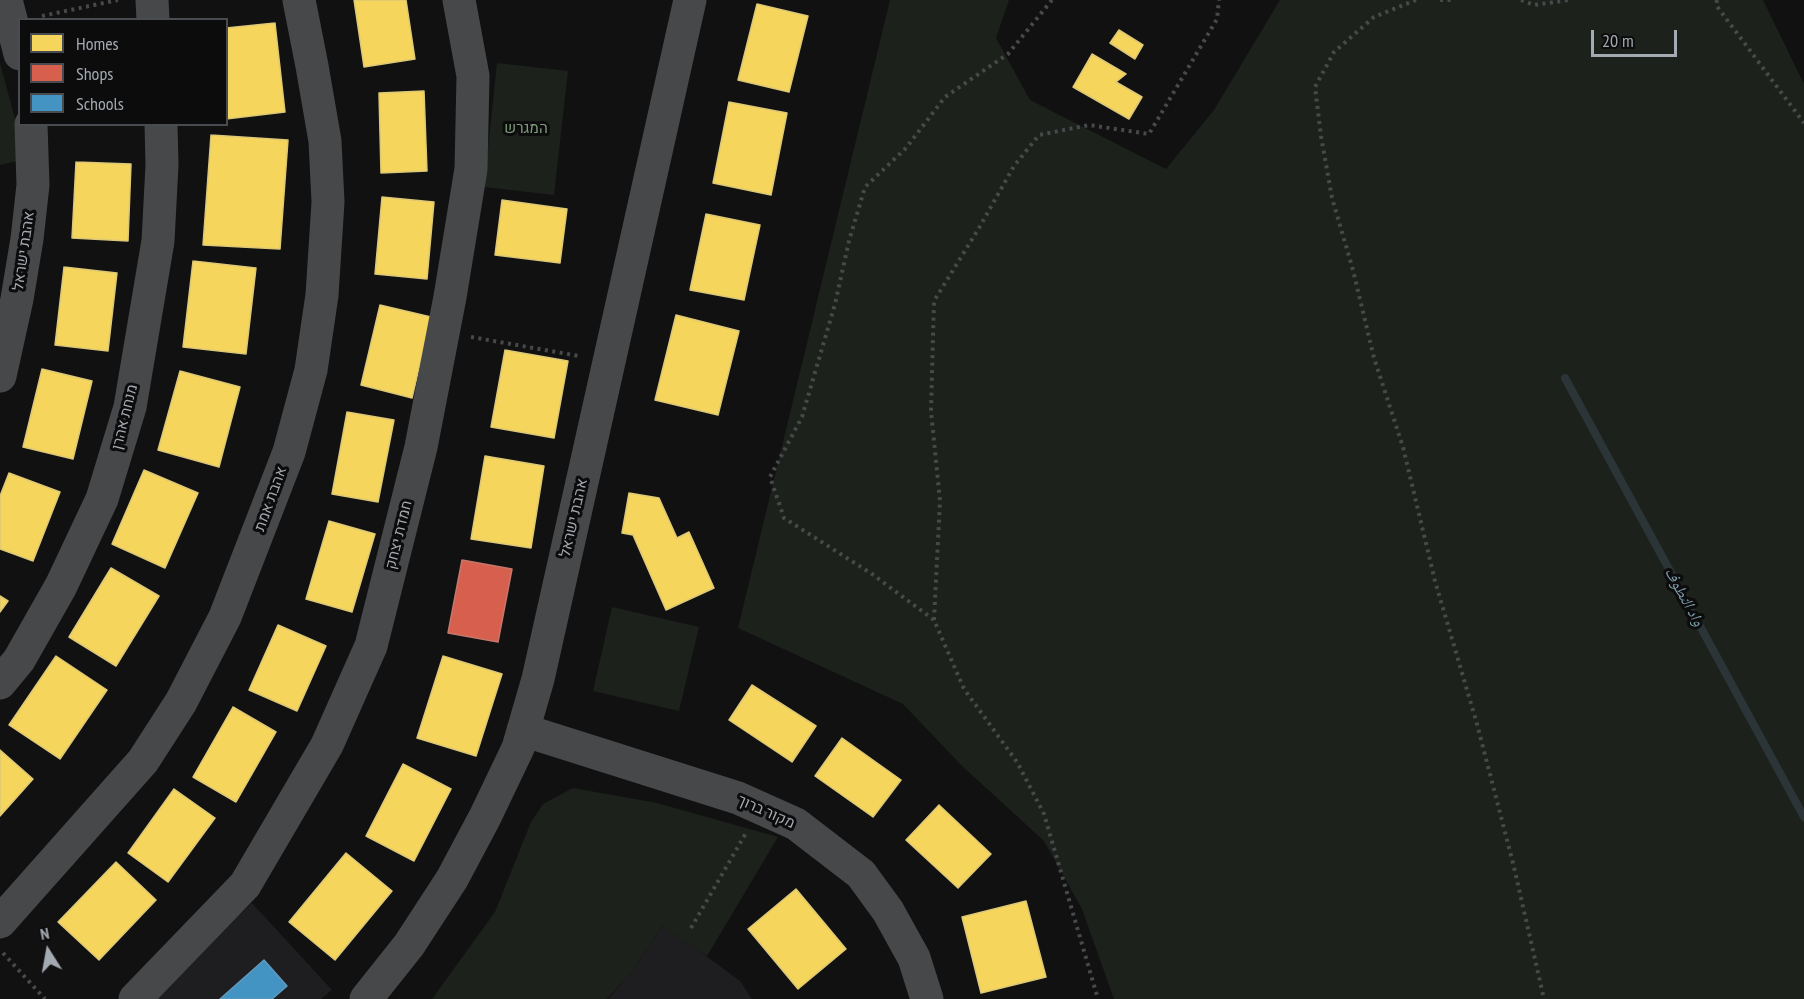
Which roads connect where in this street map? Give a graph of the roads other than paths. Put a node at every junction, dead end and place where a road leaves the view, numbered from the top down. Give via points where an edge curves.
1 (6, 0) edge
2 (152, 0) edge
3 (299, 0) edge
4 (459, 0) edge
5 (690, 0) edge
6 (153, 18) edge
7 (18, 46) edge
8 (31, 126) edge
9 (161, 126) edge
10 (0, 376) edge
11 (0, 683) edge
12 (523, 730) junction
13 (0, 922) edge
14 (135, 999) edge
15 (366, 999) edge
16 (927, 999) edge

1 - 7 street
2 - 6 street
3 - 13 street, אהבת אמת via 325,141 328,202 322,295 311,370 289,452 225,617 181,702 143,761
4 - 14 street, חמדת יצחק via 473,76 471,170 421,447 371,646 327,745 245,885
5 - 12 street, אהבת ישראל via 538,679
8 - 10 street, אהבת ישראל via 33,185 27,239
9 - 11 street, מנחת אהרן via 158,241 130,407 102,498 61,586 19,660
12 - 15 street, אהבת ישראל via 490,807 452,879 409,945
12 - 16 street, מקור ברוך via 738,798 796,824 861,874 888,911 914,958

